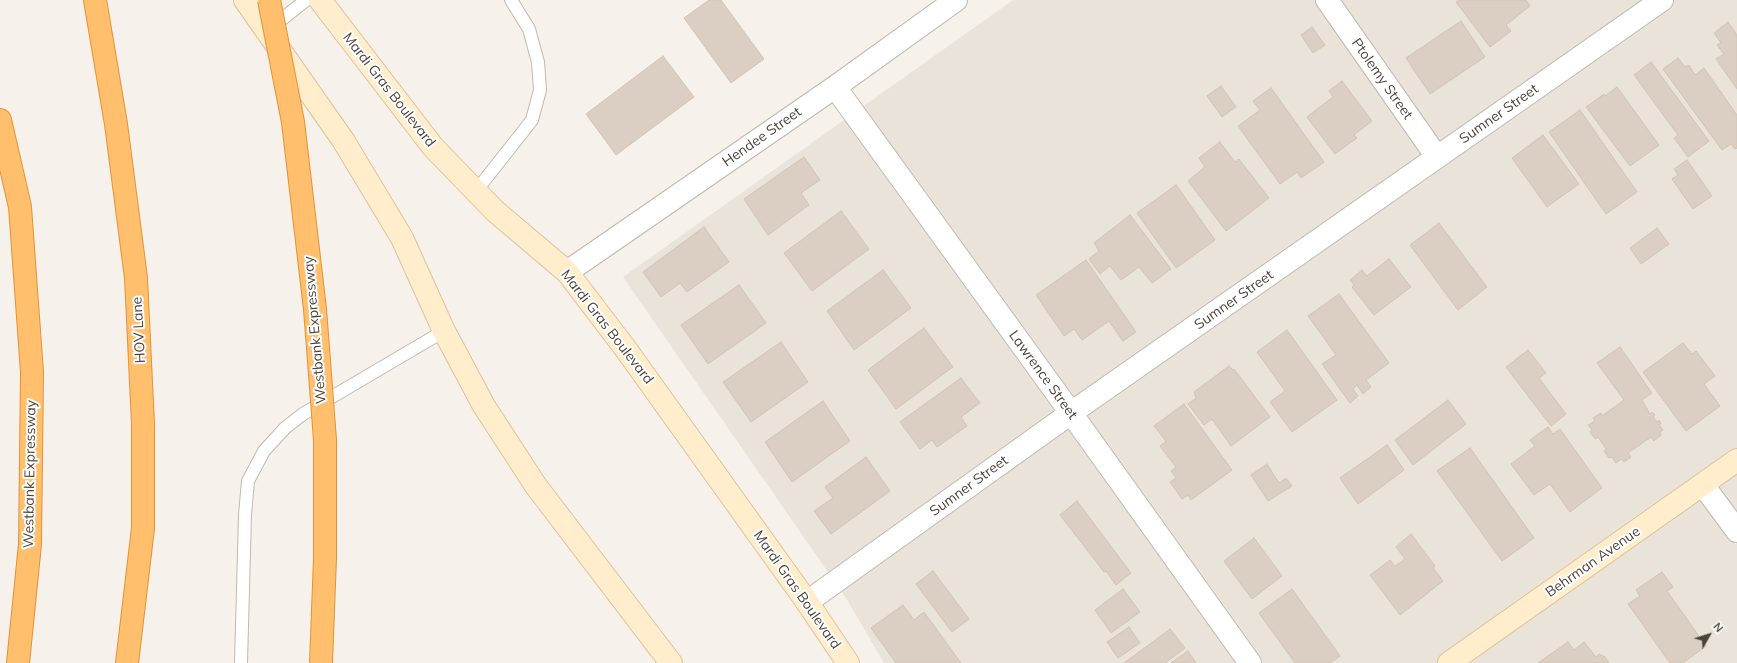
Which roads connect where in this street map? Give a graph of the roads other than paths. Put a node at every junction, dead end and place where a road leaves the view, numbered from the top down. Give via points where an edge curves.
1 (95, 0) edge
2 (245, 0) edge
3 (269, 0) edge
4 (306, 0) edge
5 (320, 0) edge
6 (511, 0) edge
7 (956, 0) edge
8 (1327, 0) edge
9 (1662, 0) edge
10 (267, 31) junction
11 (835, 88) junction
12 (0, 120) edge
13 (1437, 157) junction
14 (476, 191) junction
15 (567, 272) junction
16 (444, 331) junction
17 (1071, 413) junction
18 (1737, 460) edge
19 (1703, 485) junction
20 (1737, 531) edge
21 (807, 602) junction
22 (18, 663) edge
23 (127, 663) edge
24 (240, 663) edge
25 (321, 663) edge
26 (671, 663) edge
27 (848, 663) edge
28 (1250, 663) edge
29 (1449, 663) edge

1 - 23 highway, HOV Lane via 116,124 136,278 143,408 143,528
2 - 10 street
3 - 25 highway, Westbank Expressway, bridge via 293,122 315,309 325,440 325,558
4 - 10 lane
5 - 14 street, Mardi Gras Boulevard via 433,147
6 - 14 lane via 529,29 538,62 540,90 532,120
7 - 11 street, Hendee Street
8 - 13 street, Ptolemy Street
9 - 13 street, Sumner Street
10 - 16 street via 343,140 402,238
11 - 15 street, Hendee Street
11 - 17 street, Lawrence Street
12 - 22 highway, Westbank Expressway via 20,207 32,372 30,544
13 - 17 street, Sumner Street
14 - 15 street, Mardi Gras Boulevard via 495,211
15 - 21 street, Mardi Gras Boulevard via 626,348
16 - 24 lane via 303,414 284,428 264,451 248,480 244,515
16 - 26 street via 484,406 536,486
17 - 21 street, Sumner Street
17 - 28 street, Lawrence Street
18 - 19 street, Behrman Avenue
19 - 20 street
19 - 29 street, Behrman Avenue
21 - 27 street, Mardi Gras Boulevard

